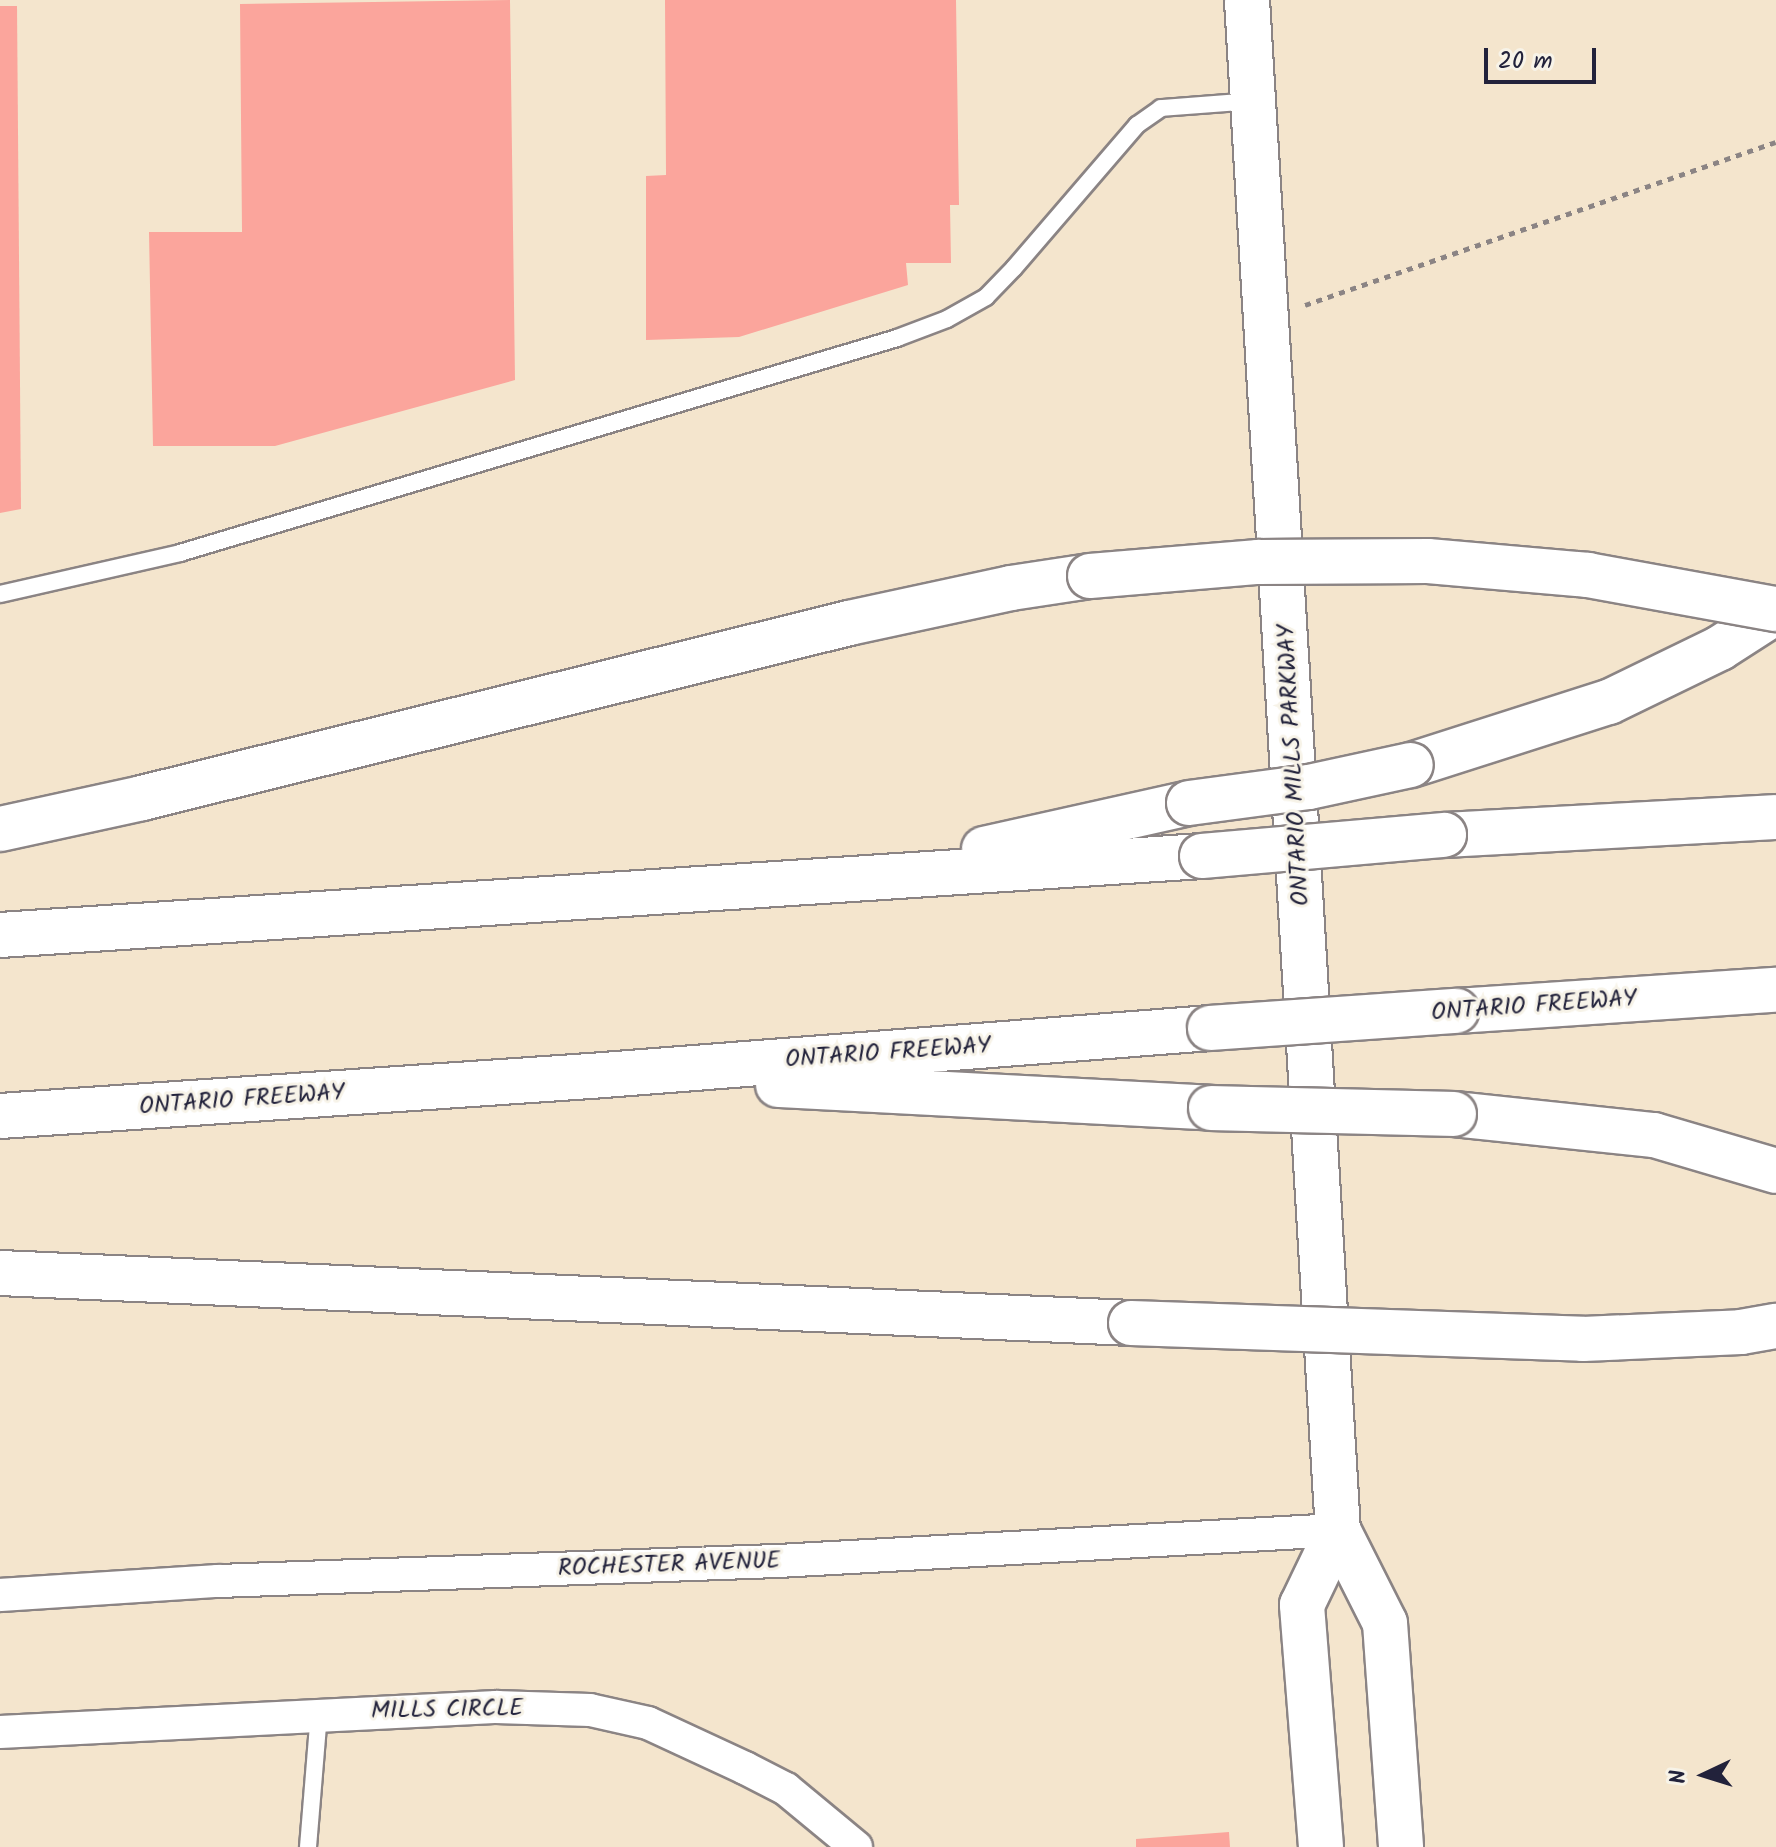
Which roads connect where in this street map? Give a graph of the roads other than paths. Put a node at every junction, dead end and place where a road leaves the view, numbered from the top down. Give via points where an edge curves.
1 (1247, 0) edge
2 (1253, 101) junction
3 (0, 594) edge
4 (1776, 611) edge
5 (1776, 817) edge
6 (0, 829) edge
7 (844, 881) junction
8 (0, 935) edge
9 (1776, 990) edge
10 (604, 1075) junction
11 (0, 1116) edge
12 (1776, 1171) edge
13 (0, 1273) edge
14 (1776, 1326) edge
15 (1338, 1530) junction
16 (0, 1595) edge
17 (319, 1714) junction
18 (0, 1732) edge
19 (308, 1847) edge
20 (856, 1847) edge
21 (1321, 1847) edge
22 (1401, 1847) edge

1 - 2 main road, ONTARIO MILLS PARKWAY
2 - 3 lane via 1161,108 1137,125 986,297 947,319 180,553
2 - 15 main road, ONTARIO MILLS PARKWAY
4 - 6 main road, bridge via 1588,575 1428,561 1258,562 1090,576 849,623
4 - 7 main road, bridge via 1720,648 1609,702 1411,765 1309,787 1189,803
5 - 7 main road, bridge via 1444,835
7 - 8 main road
9 - 10 main road, ONTARIO FREEWAY, bridge
10 - 11 main road, ONTARIO FREEWAY
10 - 12 main road, bridge via 1211,1108 1454,1114 1654,1135
13 - 14 main road, bridge via 1583,1339
15 - 16 street, ROCHESTER AVENUE
15 - 21 main road, ONTARIO MILLS PARKWAY via 1302,1605
15 - 22 main road, ONTARIO MILLS PARKWAY via 1385,1623
17 - 18 street, MILLS CIRCLE
17 - 19 lane
17 - 20 street, MILLS CIRCLE via 512,1707 590,1710 648,1723 786,1789

